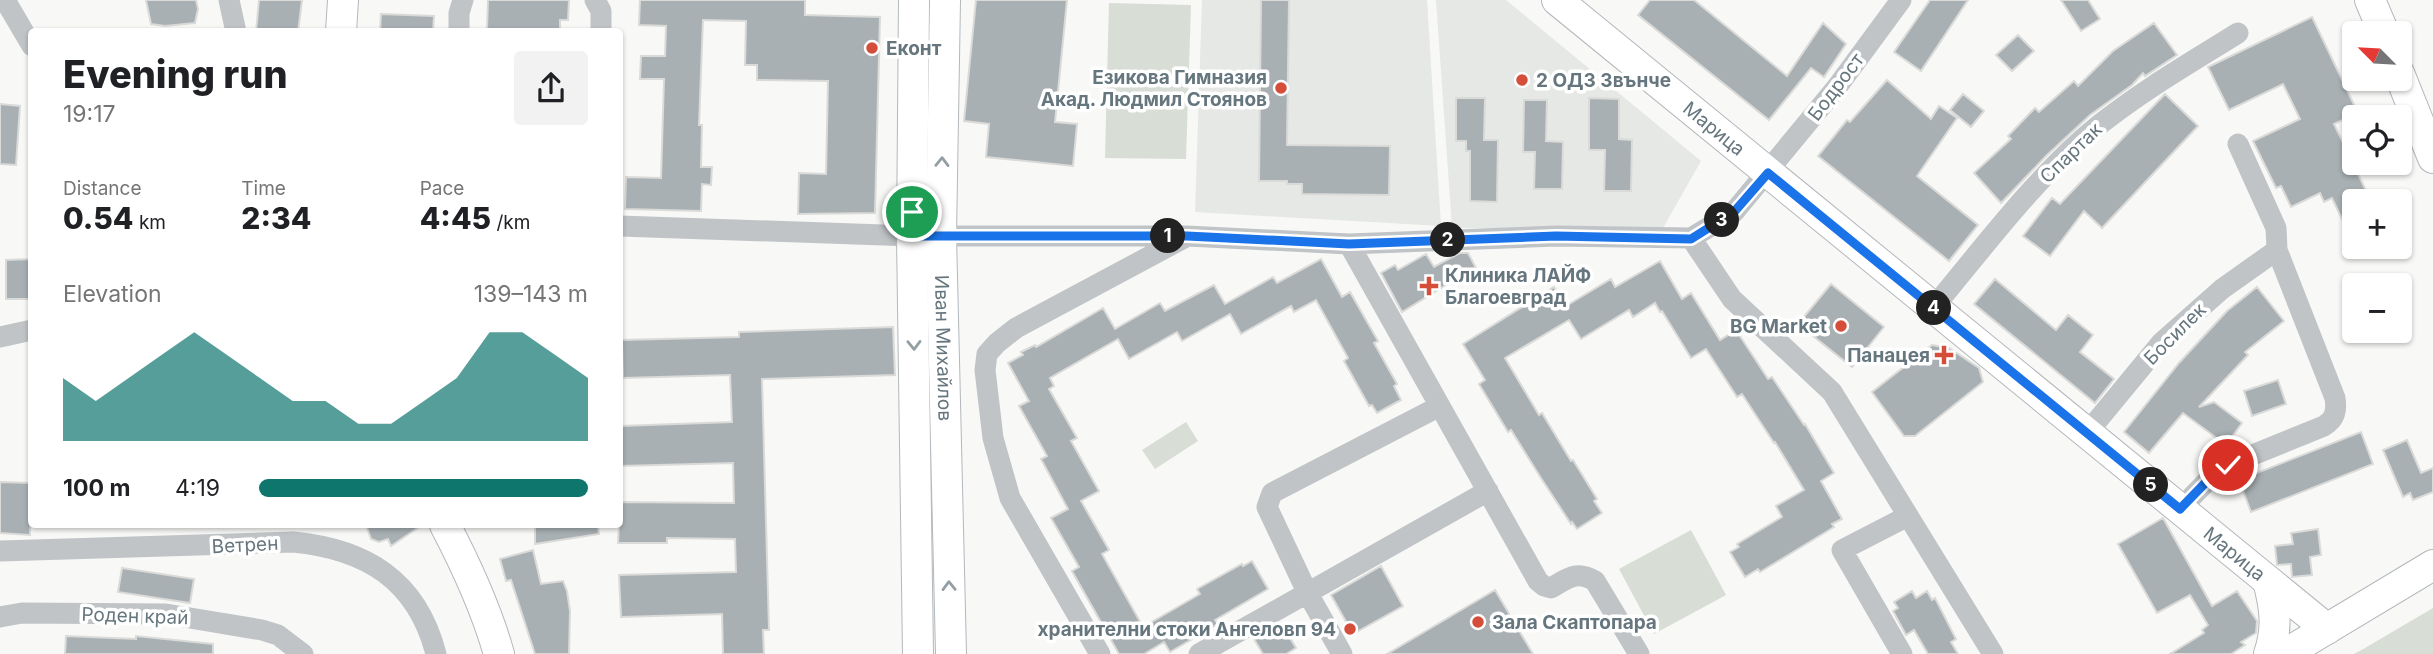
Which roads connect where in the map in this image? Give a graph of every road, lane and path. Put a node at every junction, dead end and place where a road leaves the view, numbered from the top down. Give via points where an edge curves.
1 (5, 0) edge
2 (229, 0) edge
3 (343, 0) edge
4 (463, 0) edge
5 (595, 0) edge
6 (914, 0) edge
7 (945, 0) edge
8 (1556, 0) edge
9 (1901, 0) edge
10 (2371, 0) edge
11 (2379, 21) edge
12 (235, 28) edge
13 (341, 28) edge
14 (459, 28) edge
15 (601, 28) edge
16 (2238, 33) dead end
17 (28, 39) edge
18 (2406, 91) edge
19 (2238, 144) dead end
20 (2433, 158) edge
21 (1768, 173) junction
22 (623, 226) edge
23 (941, 235) junction
24 (912, 236) junction
25 (1187, 236) junction
26 (1691, 239) junction
27 (1349, 244) junction
28 (2277, 250) junction
29 (1933, 308) junction
30 (28, 331) edge
31 (0, 337) edge
32 (1440, 406) junction
33 (2087, 433) junction
34 (1488, 491) junction
35 (2180, 509) junction
36 (1908, 516) junction
37 (447, 528) edge
38 (0, 551) edge
39 (2433, 565) edge
40 (2268, 581) junction
41 (1307, 592) junction
42 (0, 617) edge
43 (2327, 629) junction
44 (303, 654) edge
45 (436, 654) edge
46 (499, 654) edge
47 (918, 654) edge
48 (951, 654) edge
49 (1101, 654) edge
50 (1199, 654) edge
51 (1342, 654) edge
52 (1639, 654) edge
53 (1902, 654) edge
54 (1993, 654) edge
55 (2269, 654) edge
56 (2285, 654) edge

1 - 17 street
2 - 12 street
3 - 13 street
4 - 14 street
5 - 15 street via 601,11
6 - 24 street, Иван Михайлов
23 -> 7 street, Иван Михайлов
8 - 21 street, Марица
9 - 21 street, Бодрост
10 - 11 street
16 - 29 street, Спартак via 2152,85 2097,126 2042,180
18 - 20 street
19 - 28 street via 2276,228
21 - 26 street, Бодрост via 1734,212
21 - 29 street, Марица
22 - 24 street
23 - 24 street
23 - 25 street
48 -> 23 street, Иван Михайлов
24 -> 47 street, Иван Михайлов
25 - 27 street
25 - 49 street via 1016,328 987,354 993,438 1010,498
26 - 27 street via 1556,236
26 - 36 street via 1732,299 1832,392
27 - 32 street
28 - 33 street, Босилек via 2222,289 2162,342
28 - 35 street via 2335,398 2335,415 2324,426 2220,470
29 - 33 street, Марица
30 - 31 street
32 - 34 street
32 - 41 street via 1272,493 1267,507
33 - 35 street, Марица
34 - 41 street
34 - 52 street via 1538,581 1551,588 1575,574 1595,581
35 - 40 street, Марица
36 - 53 street via 1842,550
36 - 54 street
37 - 46 street via 473,580
38 - 45 street, Ветрен via 293,542 338,549 373,564 404,590 424,618
39 - 43 street
40 - 43 street, Марица
40 - 55 street via 2276,611
41 - 50 street
41 - 51 street
42 - 44 street, Роден край via 23,613 166,614 262,630 278,635
43 - 56 street

